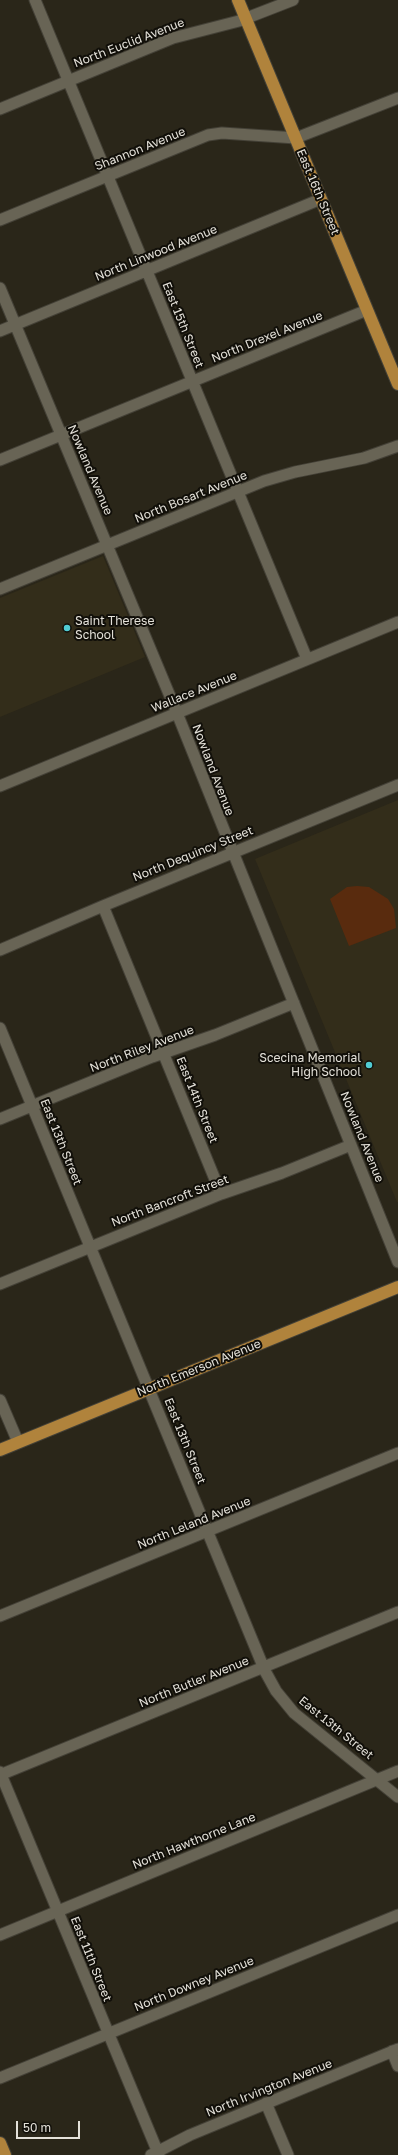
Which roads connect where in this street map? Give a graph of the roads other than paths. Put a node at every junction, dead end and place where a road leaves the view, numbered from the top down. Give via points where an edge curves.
1 (35, 0) edge
2 (238, 0) edge
3 (293, 0) edge
4 (246, 19) junction
5 (68, 81) junction
6 (398, 98) edge
7 (0, 109) edge
8 (296, 138) junction
9 (108, 176) junction
10 (321, 199) junction
11 (0, 220) edge
12 (146, 271) junction
13 (0, 288) edge
14 (367, 310) junction
15 (15, 325) junction
16 (0, 331) edge
17 (192, 381) junction
18 (398, 384) edge
19 (61, 435) junction
20 (398, 446) edge
21 (0, 460) edge
22 (238, 491) junction
23 (107, 545) junction
24 (0, 589) edge
25 (398, 622) edge
26 (307, 659) junction
27 (177, 713) junction
28 (398, 785) edge
29 (0, 786) edge
30 (232, 852) junction
31 (103, 906) junction
32 (0, 950) edge
33 (294, 1003) junction
34 (0, 1028) edge
35 (164, 1053) junction
36 (32, 1106) junction
37 (0, 1119) edge
38 (351, 1145) junction
39 (221, 1194) junction
40 (91, 1247) junction
41 (398, 1262) edge
42 (0, 1284) edge
43 (398, 1287) edge
44 (149, 1389) junction
45 (0, 1400) edge
46 (18, 1442) junction
47 (0, 1450) edge
48 (398, 1453) edge
49 (208, 1531) junction
50 (398, 1612) edge
51 (0, 1616) edge
52 (263, 1667) junction
53 (398, 1771) edge
54 (0, 1774) edge
55 (378, 1779) junction
56 (398, 1797) edge
57 (57, 1911) junction
58 (398, 1915) edge
59 (0, 1934) edge
60 (108, 2034) junction
61 (395, 2050) edge
62 (398, 2066) edge
63 (0, 2078) edge
64 (266, 2103) junction
65 (0, 2143) edge
66 (155, 2154) edge
67 (5, 2155) edge
68 (288, 2155) edge

1 - 5 street, East 15th Street
2 - 4 main road, East 16th Street
3 - 4 street, North Euclid Avenue
4 - 5 street, North Euclid Avenue via 173,38
4 - 8 main road, East 16th Street
5 - 7 street, North Euclid Avenue
5 - 9 street, East 15th Street
6 - 8 street
8 - 9 street, Shannon Avenue via 212,134
8 - 10 main road, East 16th Street
9 - 11 street, Shannon Avenue
9 - 12 street, East 15th Street
10 - 12 street, North Linwood Avenue
10 - 14 main road, East 16th Street
12 - 15 street, North Linwood Avenue
12 - 17 street, East 15th Street
13 - 15 street, Nowland Avenue
14 - 17 street, North Drexel Avenue
14 - 18 main road, East 16th Street
15 - 16 street, North Linwood Avenue
15 - 19 street, Nowland Avenue
17 - 19 street, North Drexel Avenue
17 - 22 street, East 15th Street
19 - 21 street, North Drexel Avenue
19 - 23 street, Nowland Avenue
20 - 22 street, North Bosart Avenue via 364,458 283,475
22 - 23 street, North Bosart Avenue
22 - 26 street, East 15th Street
23 - 24 street, North Bosart Avenue
23 - 27 street, Nowland Avenue
25 - 26 street, Wallace Avenue
26 - 27 street, Wallace Avenue
27 - 29 street, Wallace Avenue
27 - 30 street, Nowland Avenue
28 - 30 street, North Dequincy Street
30 - 31 street, North Dequincy Street
30 - 33 street, Nowland Avenue
31 - 32 street, North Dequincy Street
31 - 35 street, East 14th Street
33 - 35 street, North Riley Avenue
33 - 38 street, Nowland Avenue
34 - 36 street, East 13th Street
35 - 36 street, North Riley Avenue
35 - 39 street, East 14th Street
36 - 37 street, North Riley Avenue
36 - 40 street, East 13th Street
38 - 39 street, North Bancroft Street
38 - 41 street, Nowland Avenue
39 - 40 street, North Bancroft Street
40 - 42 street, North Bancroft Street
40 - 44 street, East 13th Street
43 - 44 main road, North Emerson Avenue
44 - 46 main road, North Emerson Avenue
44 - 49 street, East 13th Street
45 - 46 street
46 - 47 main road, North Emerson Avenue
48 - 49 street, North Leland Avenue
49 - 51 street, North Leland Avenue
49 - 52 street, East 13th Street
50 - 52 street, North Butler Avenue
52 - 54 street, North Butler Avenue
52 - 55 street, East 13th Street via 276,1691 294,1713
53 - 55 street, North Hawthorne Lane
54 - 57 street, East 11th Street
55 - 56 street, East 13th Street
55 - 57 street, North Hawthorne Lane
57 - 59 street, North Hawthorne Lane
57 - 60 street, East 11th Street
58 - 60 street, North Downey Avenue
60 - 63 street, North Downey Avenue
60 - 66 street, East 11th Street
61 - 62 street
61 - 64 street, North Irvington Avenue
64 - 66 street, North Irvington Avenue via 190,2135
64 - 68 street
65 - 67 main road

